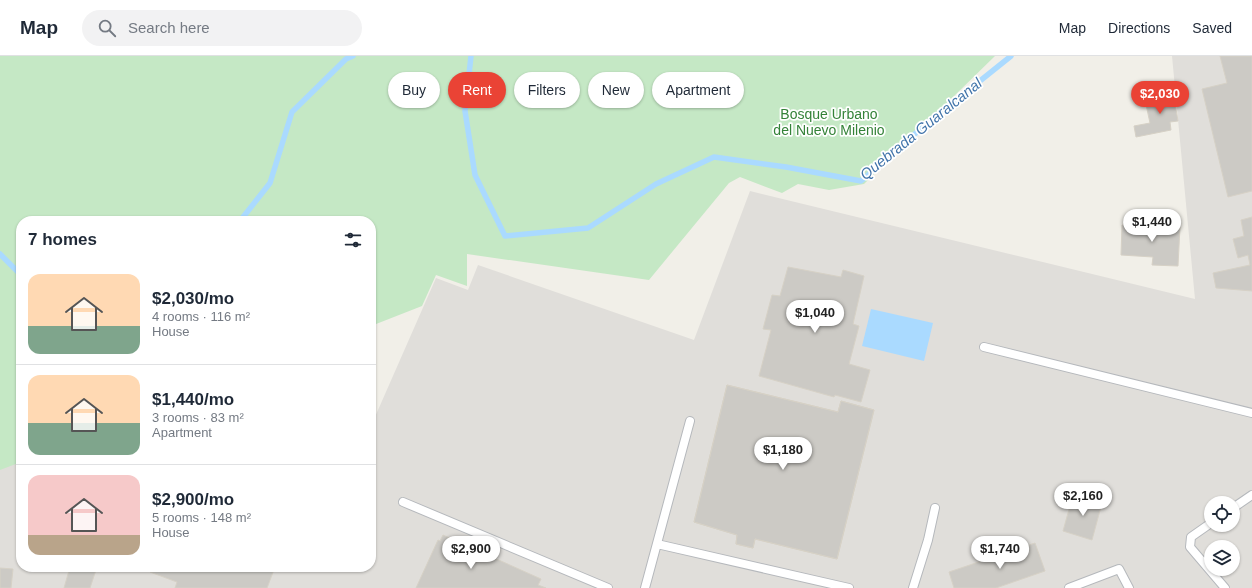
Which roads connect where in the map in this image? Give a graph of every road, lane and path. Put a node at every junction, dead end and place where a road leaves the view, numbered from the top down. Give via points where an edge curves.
1 (984, 347) dead end
2 (1252, 413) edge
3 (690, 421) dead end
4 (1252, 495) edge
5 (403, 502) dead end
6 (1240, 503) edge
7 (935, 508) dead end
8 (1204, 528) edge
9 (657, 544) junction
10 (608, 588) edge
11 (645, 588) edge
12 (849, 588) edge
13 (913, 588) edge
14 (1070, 588) edge
15 (1129, 588) edge
16 (1224, 588) edge

1 - 2 lane
3 - 9 lane
4 - 6 lane
5 - 10 lane
7 - 13 lane
8 - 16 lane via 1191,537 1190,547
9 - 11 lane
9 - 12 lane
14 - 15 lane via 1119,569

